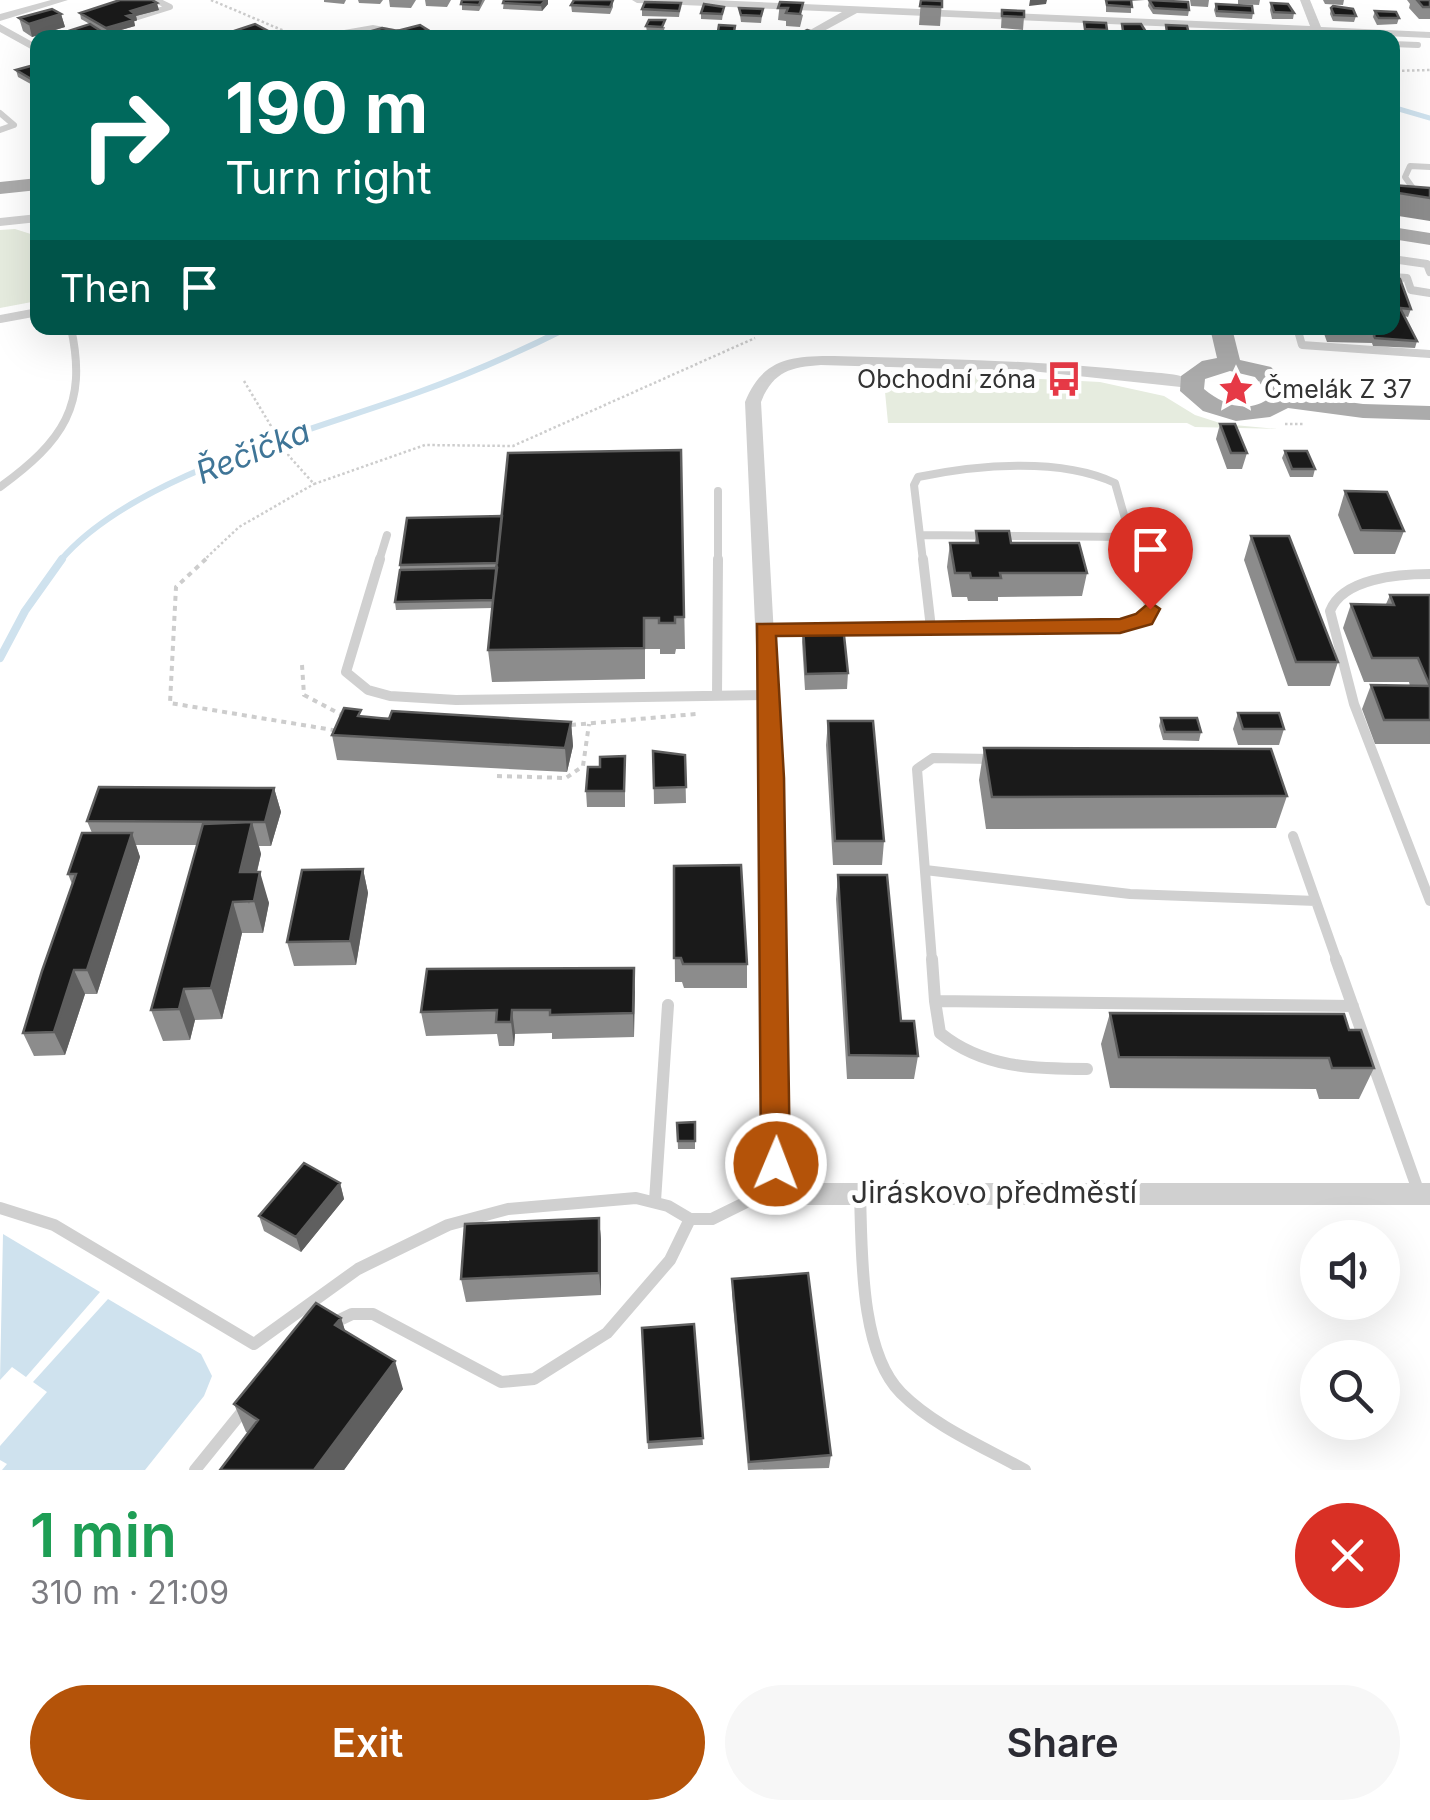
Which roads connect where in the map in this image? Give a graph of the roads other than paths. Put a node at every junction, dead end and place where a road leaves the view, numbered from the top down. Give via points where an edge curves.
1 (63, 0) edge
2 (156, 0) edge
3 (636, 0) edge
4 (940, 0) edge
5 (1306, 0) edge
6 (855, 10) junction
7 (914, 13) junction
8 (138, 17) edge
9 (0, 18) edge
10 (0, 27) edge
11 (357, 30) edge
12 (386, 30) edge
13 (816, 30) edge
14 (1317, 30) joint
15 (1422, 38) edge
16 (30, 45) edge
17 (1423, 54) dead end
18 (0, 114) edge
19 (0, 130) edge
20 (1430, 167) edge
21 (30, 185) edge
22 (0, 188) edge
23 (1421, 203) edge
24 (30, 219) edge
25 (0, 222) edge
26 (1400, 234) edge
27 (1430, 239) edge
28 (1400, 260) edge
29 (1430, 272) edge
30 (1400, 278) edge
31 (1430, 293) edge
32 (30, 313) edge
33 (0, 319) edge
34 (72, 335) edge
35 (1223, 335) edge
36 (1299, 335) edge
37 (1430, 354) edge
38 (1230, 364) junction
39 (1190, 383) junction
40 (1283, 400) junction
41 (1430, 413) edge
42 (0, 487) edge
43 (718, 490) dead end
44 (387, 535) dead end
45 (920, 536) junction
46 (1130, 536) junction
47 (1430, 574) edge
48 (930, 628) junction
49 (765, 629) junction
50 (768, 695) junction
51 (717, 696) junction
52 (1011, 760) edge
53 (1293, 836) dead end
54 (924, 870) junction
55 (1316, 900) junction
56 (1430, 900) edge
57 (934, 1001) junction
58 (668, 1005) dead end
59 (1352, 1006) junction
60 (1088, 1069) dead end
61 (782, 1184) junction
62 (860, 1193) junction
63 (1425, 1194) edge
64 (655, 1201) junction
65 (0, 1208) edge
66 (690, 1219) junction
67 (313, 1339) edge
68 (260, 1389) edge
69 (194, 1470) edge
70 (1025, 1470) edge

1 - 9 street
2 - 8 lane via 170,7
3 - 6 street
4 - 7 street
5 - 14 street
6 - 7 street
6 - 13 street
7 - 14 street
10 - 16 street
11 - 12 street
15 - 17 lane
18 - 19 lane via 14,124
20 - 23 lane via 1410,166 1405,177
21 - 22 main road
24 - 25 street
26 - 27 main road
28 - 29 lane via 1426,264
30 - 31 lane via 1411,290
32 - 33 lane
34 - 42 lane via 80,378 65,424 26,469
35 - 38 main road
36 - 37 lane via 1302,345
38 - 39 main road via 1200,370
38 - 40 main road via 1274,378
39 - 40 main road via 1199,399 1224,411 1254,414
39 - 49 street via 1100,369 951,362 808,362 775,370 753,402
40 - 41 main road
43 - 51 lane
44 - 51 lane via 346,672 368,690 456,700
45 - 46 lane
45 - 46 lane via 918,477 958,470 1104,475 1115,482
45 - 48 lane
46 - 48 lane via 1150,609 1144,619 1120,626
47 - 56 lane via 1368,581 1334,601 1330,612 1354,704
48 - 49 lane
49 - 50 street
50 - 51 lane
50 - 61 street via 776,1164
52 - 54 lane via 920,763
53 - 55 lane
54 - 55 lane via 1130,894
54 - 57 lane
55 - 59 lane
57 - 59 lane
57 - 60 lane via 940,1033 952,1042 1021,1069
58 - 64 lane
59 - 63 lane
61 - 62 street, Jiráskovo předměstí via 800,1194
61 - 66 lane via 712,1219
62 - 63 street, Jiráskovo předměstí
62 - 70 lane via 878,1349 892,1384
64 - 65 lane via 508,1209 448,1225 358,1269 254,1344 19,1207
64 - 66 lane
66 - 67 lane via 650,1288 607,1334 534,1379 501,1382 373,1314 352,1314
68 - 69 lane

